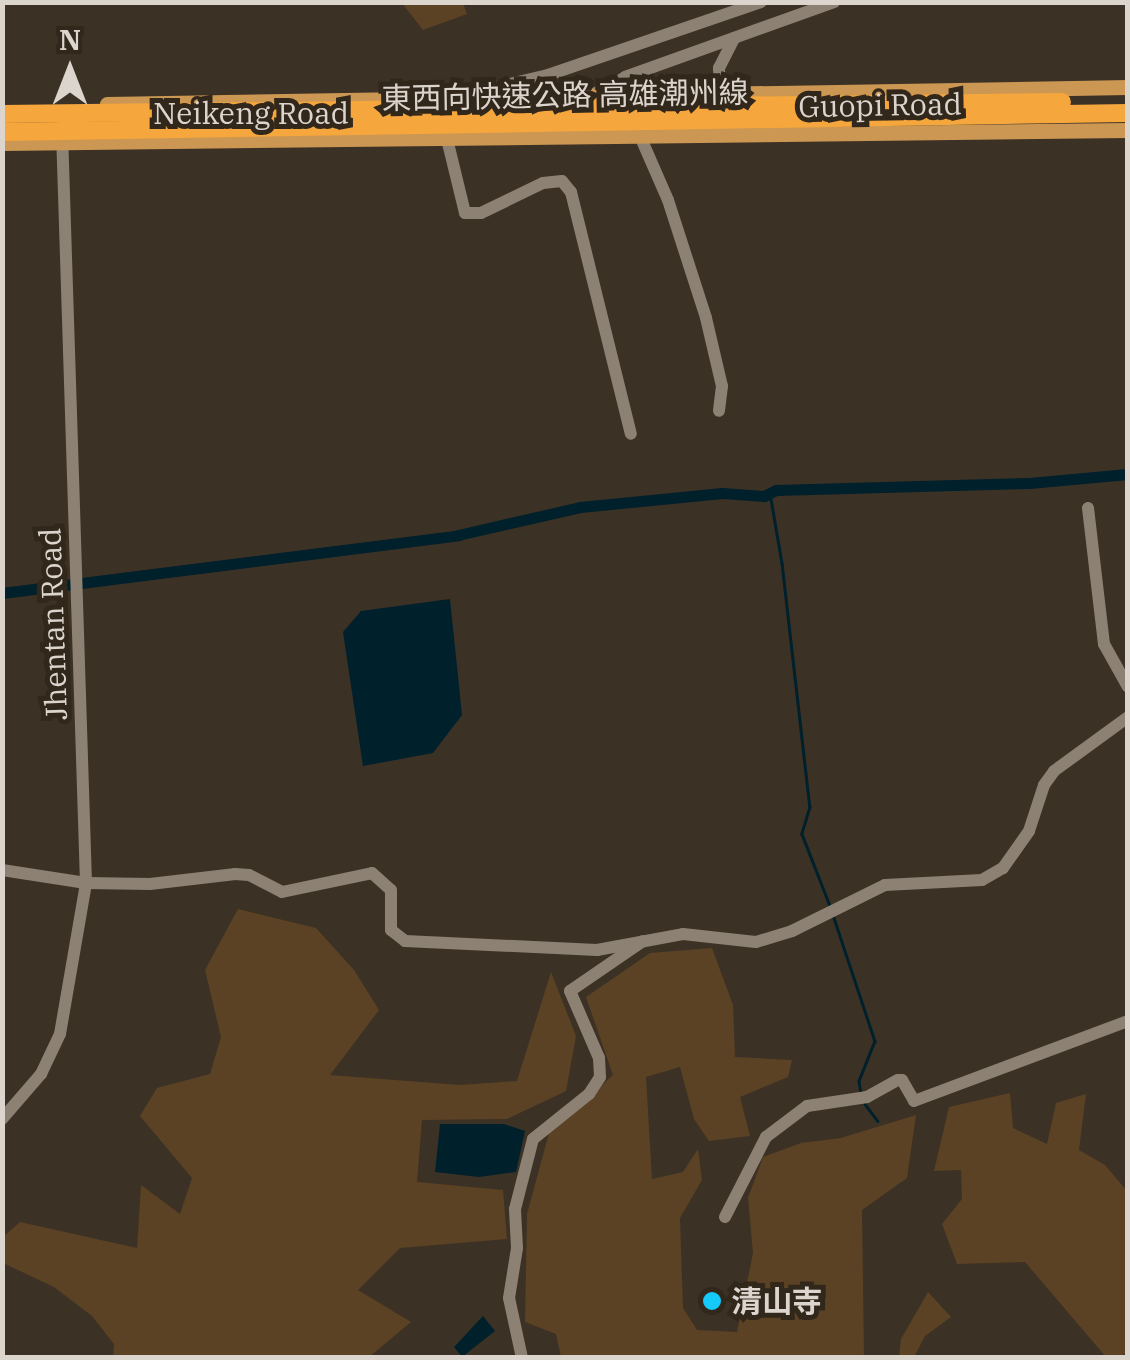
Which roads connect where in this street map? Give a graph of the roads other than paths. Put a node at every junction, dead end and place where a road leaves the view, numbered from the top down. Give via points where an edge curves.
1 (761, 2) edge
2 (834, 2) edge
3 (734, 38) junction
4 (548, 75) junction
5 (1128, 87) edge
6 (729, 94) junction
7 (589, 97) junction
8 (446, 98) junction
9 (566, 98) junction
10 (1128, 101) edge
11 (62, 105) junction
12 (2, 107) edge
13 (1128, 113) edge
14 (2, 114) edge
15 (1128, 130) edge
16 (2, 132) edge
17 (640, 136) junction
18 (570, 137) junction
19 (447, 139) junction
20 (2, 143) edge
21 (62, 143) junction
22 (719, 410) dead end
23 (631, 434) dead end
24 (1088, 508) dead end
25 (1128, 687) edge
26 (1128, 718) edge
27 (2, 870) edge
28 (86, 883) junction
29 (650, 936) junction
30 (1128, 1021) edge
31 (2, 1119) edge
32 (724, 1218) dead end
33 (522, 1358) edge

1 - 4 street, Neikeng Road
2 - 3 street, Neikeng Road
3 - 6 street via 720,68 720,84
3 - 7 street, Neikeng Road
4 - 8 street, Neikeng Road
4 - 9 street via 564,86
5 - 6 main road, Guopi Road
6 - 7 main road, Guopi Road
7 - 9 main road, Neikeng Road
7 - 18 street via 574,112
8 - 9 main road, Neikeng Road
8 - 11 main road, Neikeng Road
9 - 18 street
10 - 14 highway, 東西向快速公路 高雄潮州線
11 - 12 main road, Neikeng Road
11 - 21 street, Jhentan Road
13 - 16 highway, 東西向快速公路 高雄潮州線
15 - 17 main road, Guopi Road
17 - 18 main road, Guopi Road
17 - 22 street via 706,318 722,386
18 - 19 main road, Neikeng Road
19 - 21 main road, Neikeng Road
19 - 23 street via 466,213 481,213 543,183 562,180 570,192
20 - 21 main road, Neikeng Road
21 - 28 street, Jhentan Road
24 - 25 street via 1104,644
26 - 29 street via 1054,771 1018,850 982,880 885,885 756,942
27 - 28 street
28 - 29 street via 235,874 282,892 372,873 391,890 391,930 405,941 597,950
28 - 31 street, Jhentan Road via 60,1034 42,1074
29 - 33 street via 570,991 599,1058 600,1077 589,1094 533,1139 515,1209 509,1298
30 - 32 street via 914,1101 898,1080 868,1096 807,1106 766,1138

